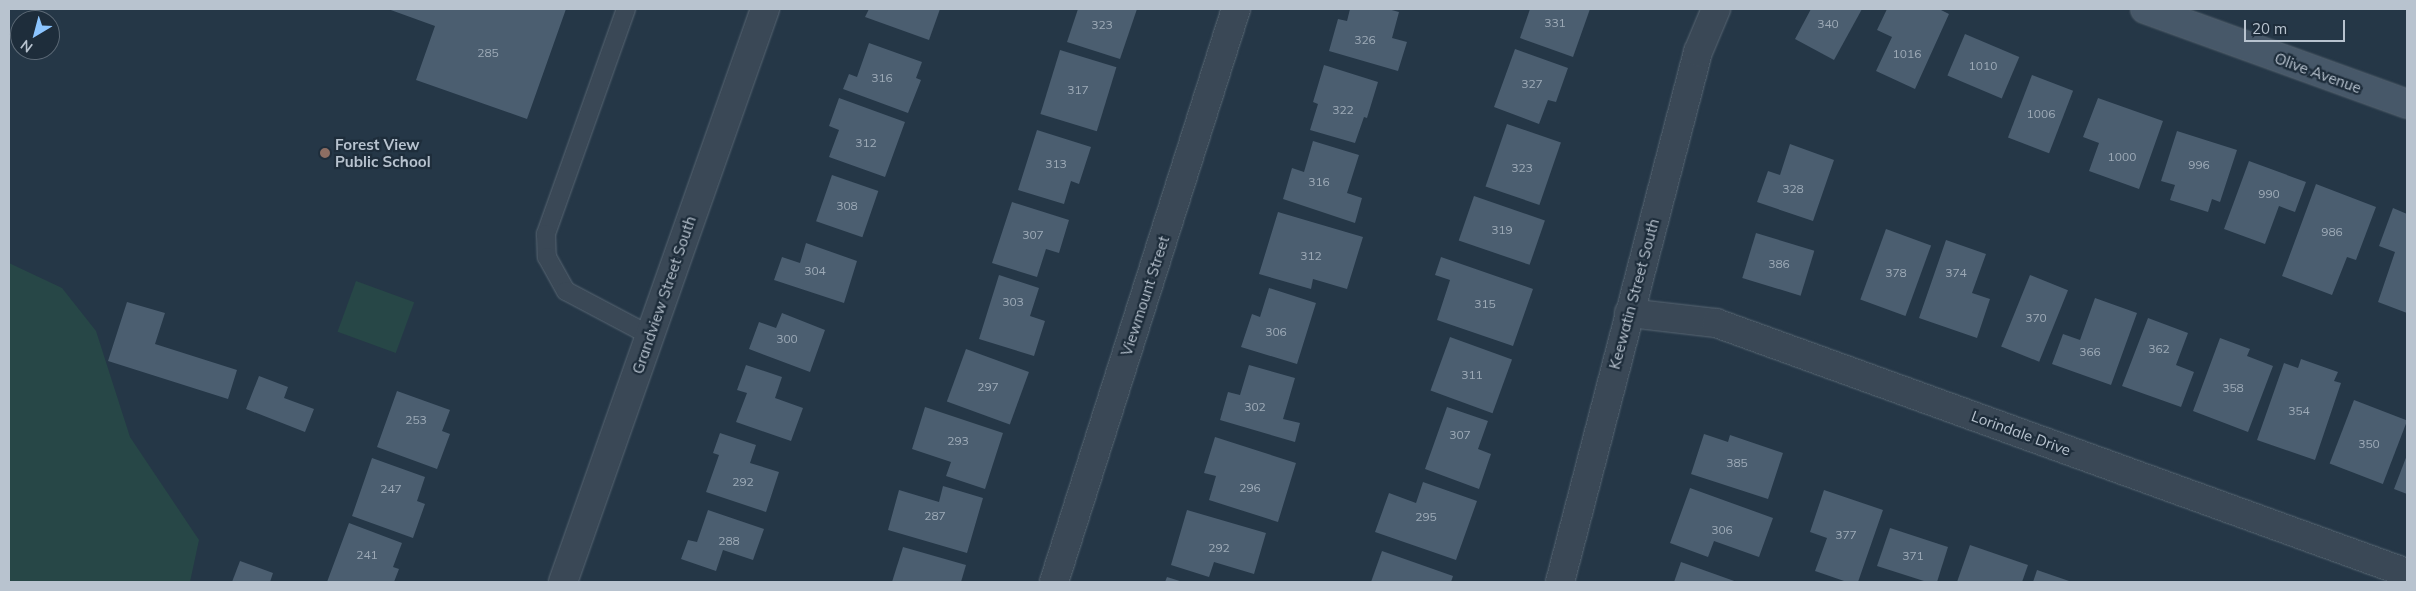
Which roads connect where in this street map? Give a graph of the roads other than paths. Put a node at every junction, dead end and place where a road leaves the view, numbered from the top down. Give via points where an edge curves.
1 (626, 9) edge
2 (765, 9) edge
3 (1236, 9) edge
4 (1716, 9) edge
5 (2145, 9) edge
6 (2407, 104) edge
7 (1629, 313) junction
8 (649, 335) junction
9 (2407, 573) edge
10 (563, 582) edge
11 (1054, 582) edge
12 (1560, 582) edge

1 - 8 lane via 546,234 547,257 566,291
2 - 8 street, Grandview Street South
3 - 11 street, Viewmount Street
4 - 7 street, Keewatin Street South via 1698,52
5 - 6 main road, Olive Avenue
7 - 9 street, Lorindale Drive via 1716,322
7 - 12 street, Keewatin Street South
8 - 10 street, Grandview Street South

